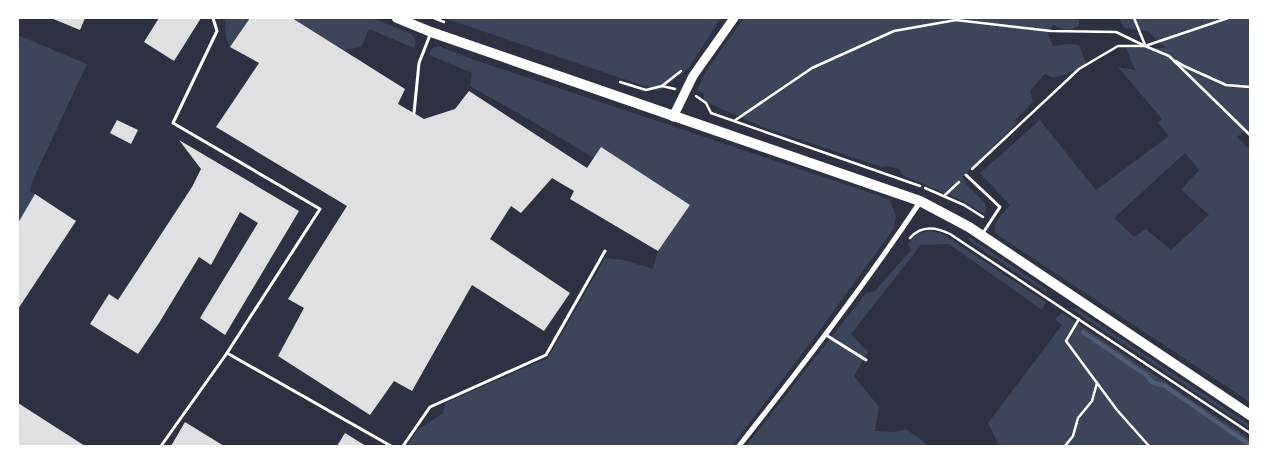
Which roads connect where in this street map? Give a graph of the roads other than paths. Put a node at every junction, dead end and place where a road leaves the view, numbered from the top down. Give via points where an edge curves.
1 (214, 18) edge
2 (398, 18) edge
3 (734, 18) edge
4 (431, 32) junction
5 (414, 114) dead end
6 (674, 117) junction
7 (966, 175) road end
8 (920, 202) junction
9 (982, 236) junction
10 (606, 251) dead end
11 (826, 335) junction
12 (227, 353) junction
13 (866, 360) dead end
14 (1250, 415) edge
15 (160, 446) edge
16 (391, 446) edge
17 (403, 446) edge
18 (739, 446) edge

1 - 12 lane via 217,31 173,123 320,209
2 - 4 main road
3 - 6 street via 693,76
4 - 5 lane via 419,63
4 - 6 main road
6 - 8 main road
7 - 9 lane via 1000,207
8 - 9 main road
8 - 11 street
9 - 14 main road
10 - 17 lane via 546,355 430,407
11 - 13 lane
11 - 18 street
12 - 15 lane
12 - 16 lane

